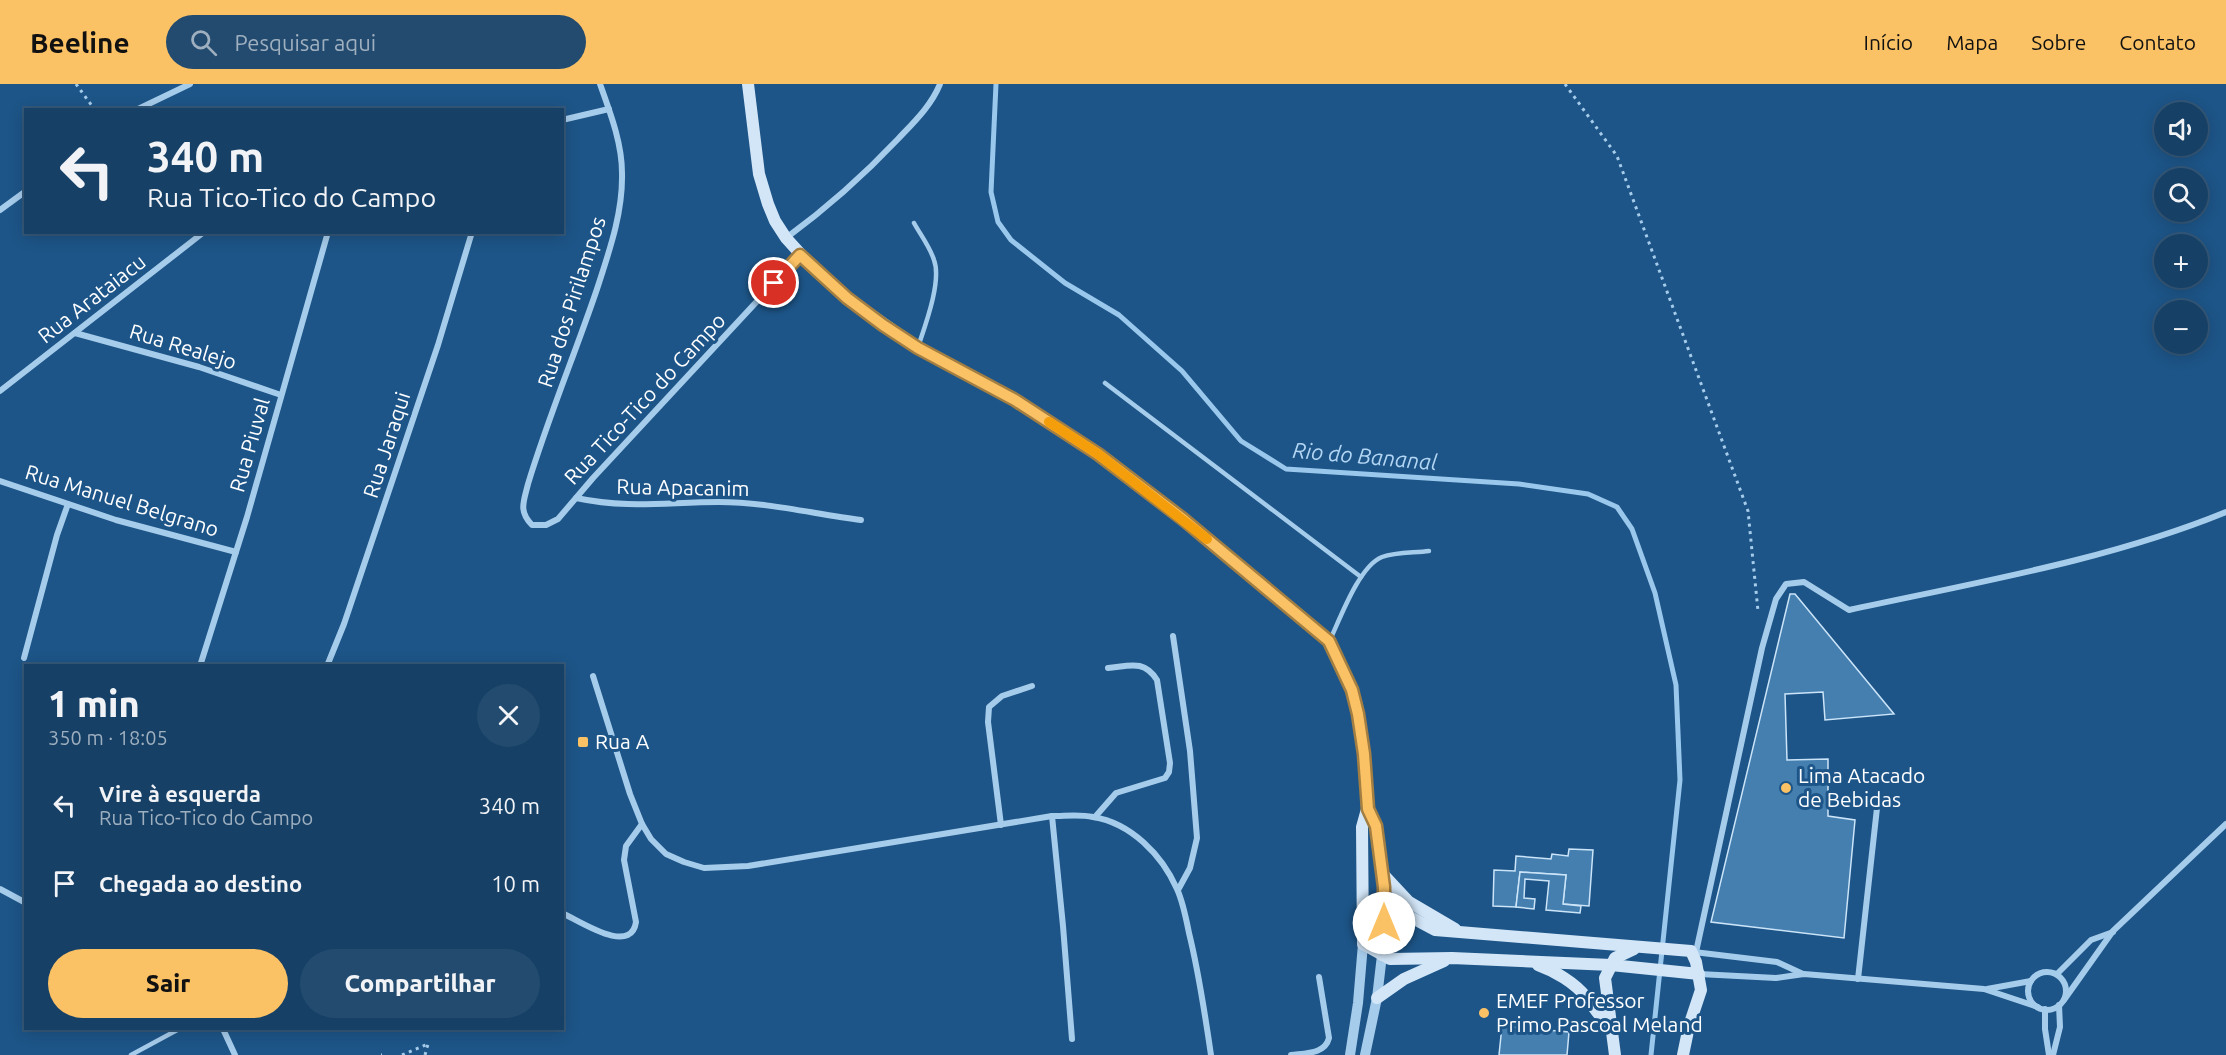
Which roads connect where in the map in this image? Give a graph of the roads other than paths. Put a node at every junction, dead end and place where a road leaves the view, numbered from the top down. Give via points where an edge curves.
1 (190, 84) edge
2 (600, 84) edge
3 (748, 84) edge
4 (940, 84) edge
5 (140, 108) edge
6 (609, 109) junction
7 (564, 120) edge
8 (24, 192) edge
9 (0, 210) edge
10 (914, 223) dead end
11 (201, 234) edge
12 (327, 234) edge
13 (471, 234) edge
14 (786, 238) junction
15 (800, 255) junction
16 (75, 333) junction
17 (918, 348) junction
18 (1106, 383) dead end
19 (0, 391) edge
20 (281, 395) junction
21 (0, 481) edge
22 (576, 498) junction
23 (68, 504) junction
24 (2226, 512) edge
25 (861, 520) dead end
26 (532, 525) joint
27 (1429, 551) dead end
28 (236, 552) junction
29 (1361, 577) junction
30 (1173, 636) dead end
31 (1329, 641) junction
32 (24, 658) dead end
33 (201, 664) edge
34 (328, 664) edge
35 (1108, 668) dead end
36 (592, 676) dead end
37 (1032, 686) dead end
38 (1877, 808) dead end
39 (1368, 809) junction
40 (1052, 816) junction
41 (1095, 817) junction
42 (642, 824) junction
43 (2226, 824) edge
44 (1001, 825) junction
45 (1382, 873) junction
46 (0, 889) edge
47 (1178, 890) junction
48 (24, 902) edge
49 (1364, 903) junction
50 (1384, 903) junction
51 (564, 914) edge
52 (1458, 931) junction
53 (2114, 931) junction
54 (1363, 944) junction
55 (1645, 947) junction
56 (1691, 951) junction
57 (1382, 955) junction
58 (1452, 958) junction
59 (1525, 962) junction
60 (1611, 965) junction
61 (1699, 974) junction
62 (1804, 974) junction
63 (2056, 974) junction
64 (1319, 977) dead end
65 (1858, 979) junction
66 (2031, 981) junction
67 (1984, 989) junction
68 (1377, 998) junction
69 (2061, 1003) junction
70 (2042, 1008) junction
71 (1612, 1026) junction
72 (177, 1030) edge
73 (224, 1030) edge
74 (1072, 1039) dead end
75 (131, 1055) edge
76 (235, 1055) edge
77 (1211, 1055) edge
78 (1291, 1055) edge
79 (1350, 1055) edge
80 (1365, 1055) edge
81 (1615, 1055) edge
82 (1683, 1055) edge
83 (2051, 1055) edge

1 - 5 street
2 - 6 street, Rua dos Pirilampos
3 - 14 main road via 759,174 775,221
4 - 14 street via 926,108 867,171
6 - 7 street
6 - 26 street, Rua dos Pirilampos via 622,171 619,211 587,320 522,505 524,517
8 - 9 street
10 - 17 lane via 936,269
11 - 16 street, Rua Arataiacu
12 - 20 street, Rua Piuval
13 - 34 street, Rua Jaraqui via 380,520
14 - 15 main road
15 - 17 main road via 847,298
15 - 22 street, Rua Tico-Tico do Campo
16 - 19 street, Rua Arataiacu
16 - 20 street, Rua Realejo via 199,367
17 - 31 main road via 1015,400 1098,454
18 - 29 lane
20 - 28 street, Rua Piuval
21 - 23 street, Rua Manuel Belgrano
22 - 25 street, Rua Apacanim via 633,506 720,502
22 - 26 street, Rua Tico-Tico do Campo via 558,519 546,525
23 - 28 street, Rua Manuel Belgrano
23 - 32 street
24 - 56 street via 2182,530 2096,555 1849,610 1804,582 1786,584 1776,599 1762,648
27 - 29 lane via 1382,557
28 - 33 street, Rua Piuval
29 - 31 lane
30 - 47 street via 1190,751 1197,838 1192,862
31 - 39 main road via 1352,690 1358,714
35 - 41 street via 1143,665 1150,670 1156,680 1170,763 1165,778 1116,793
36 - 42 street
37 - 44 street via 1002,696 989,707
38 - 65 street
39 - 45 main road via 1376,826
39 - 49 main road via 1362,827
40 - 41 street
40 - 44 street
40 - 74 street
41 - 47 street via 1141,839 1166,868
42 - 44 street via 666,854 704,867 724,868
42 - 51 street via 626,846 624,860 635,930 623,938 608,935
43 - 53 street
45 - 50 main road
45 - 52 main road via 1409,902
46 - 48 street
47 - 77 street
49 - 50 main road
49 - 54 main road
50 - 52 main road via 1435,930
50 - 57 main road
52 - 55 main road
53 - 63 street via 2091,940
53 - 69 street
54 - 57 main road
54 - 79 street
55 - 56 main road
55 - 60 main road via 1621,954
56 - 61 main road
56 - 62 street via 1777,962
57 - 58 main road via 1390,959
57 - 68 street
58 - 59 main road
58 - 68 main road via 1404,979
59 - 60 main road
59 - 71 main road via 1573,984
60 - 61 main road
60 - 71 main road via 1605,978
61 - 62 street via 1776,978
61 - 82 main road via 1701,990
62 - 65 street
63 - 66 street via 2040,973
63 - 69 street via 2066,988
64 - 78 street via 1327,1045 1322,1050
65 - 67 street
66 - 67 street
66 - 70 street via 2030,998
67 - 70 street
68 - 80 street
69 - 70 street
69 - 83 street via 2060,1027
70 - 83 street
71 - 81 main road
72 - 75 lane
73 - 76 street

